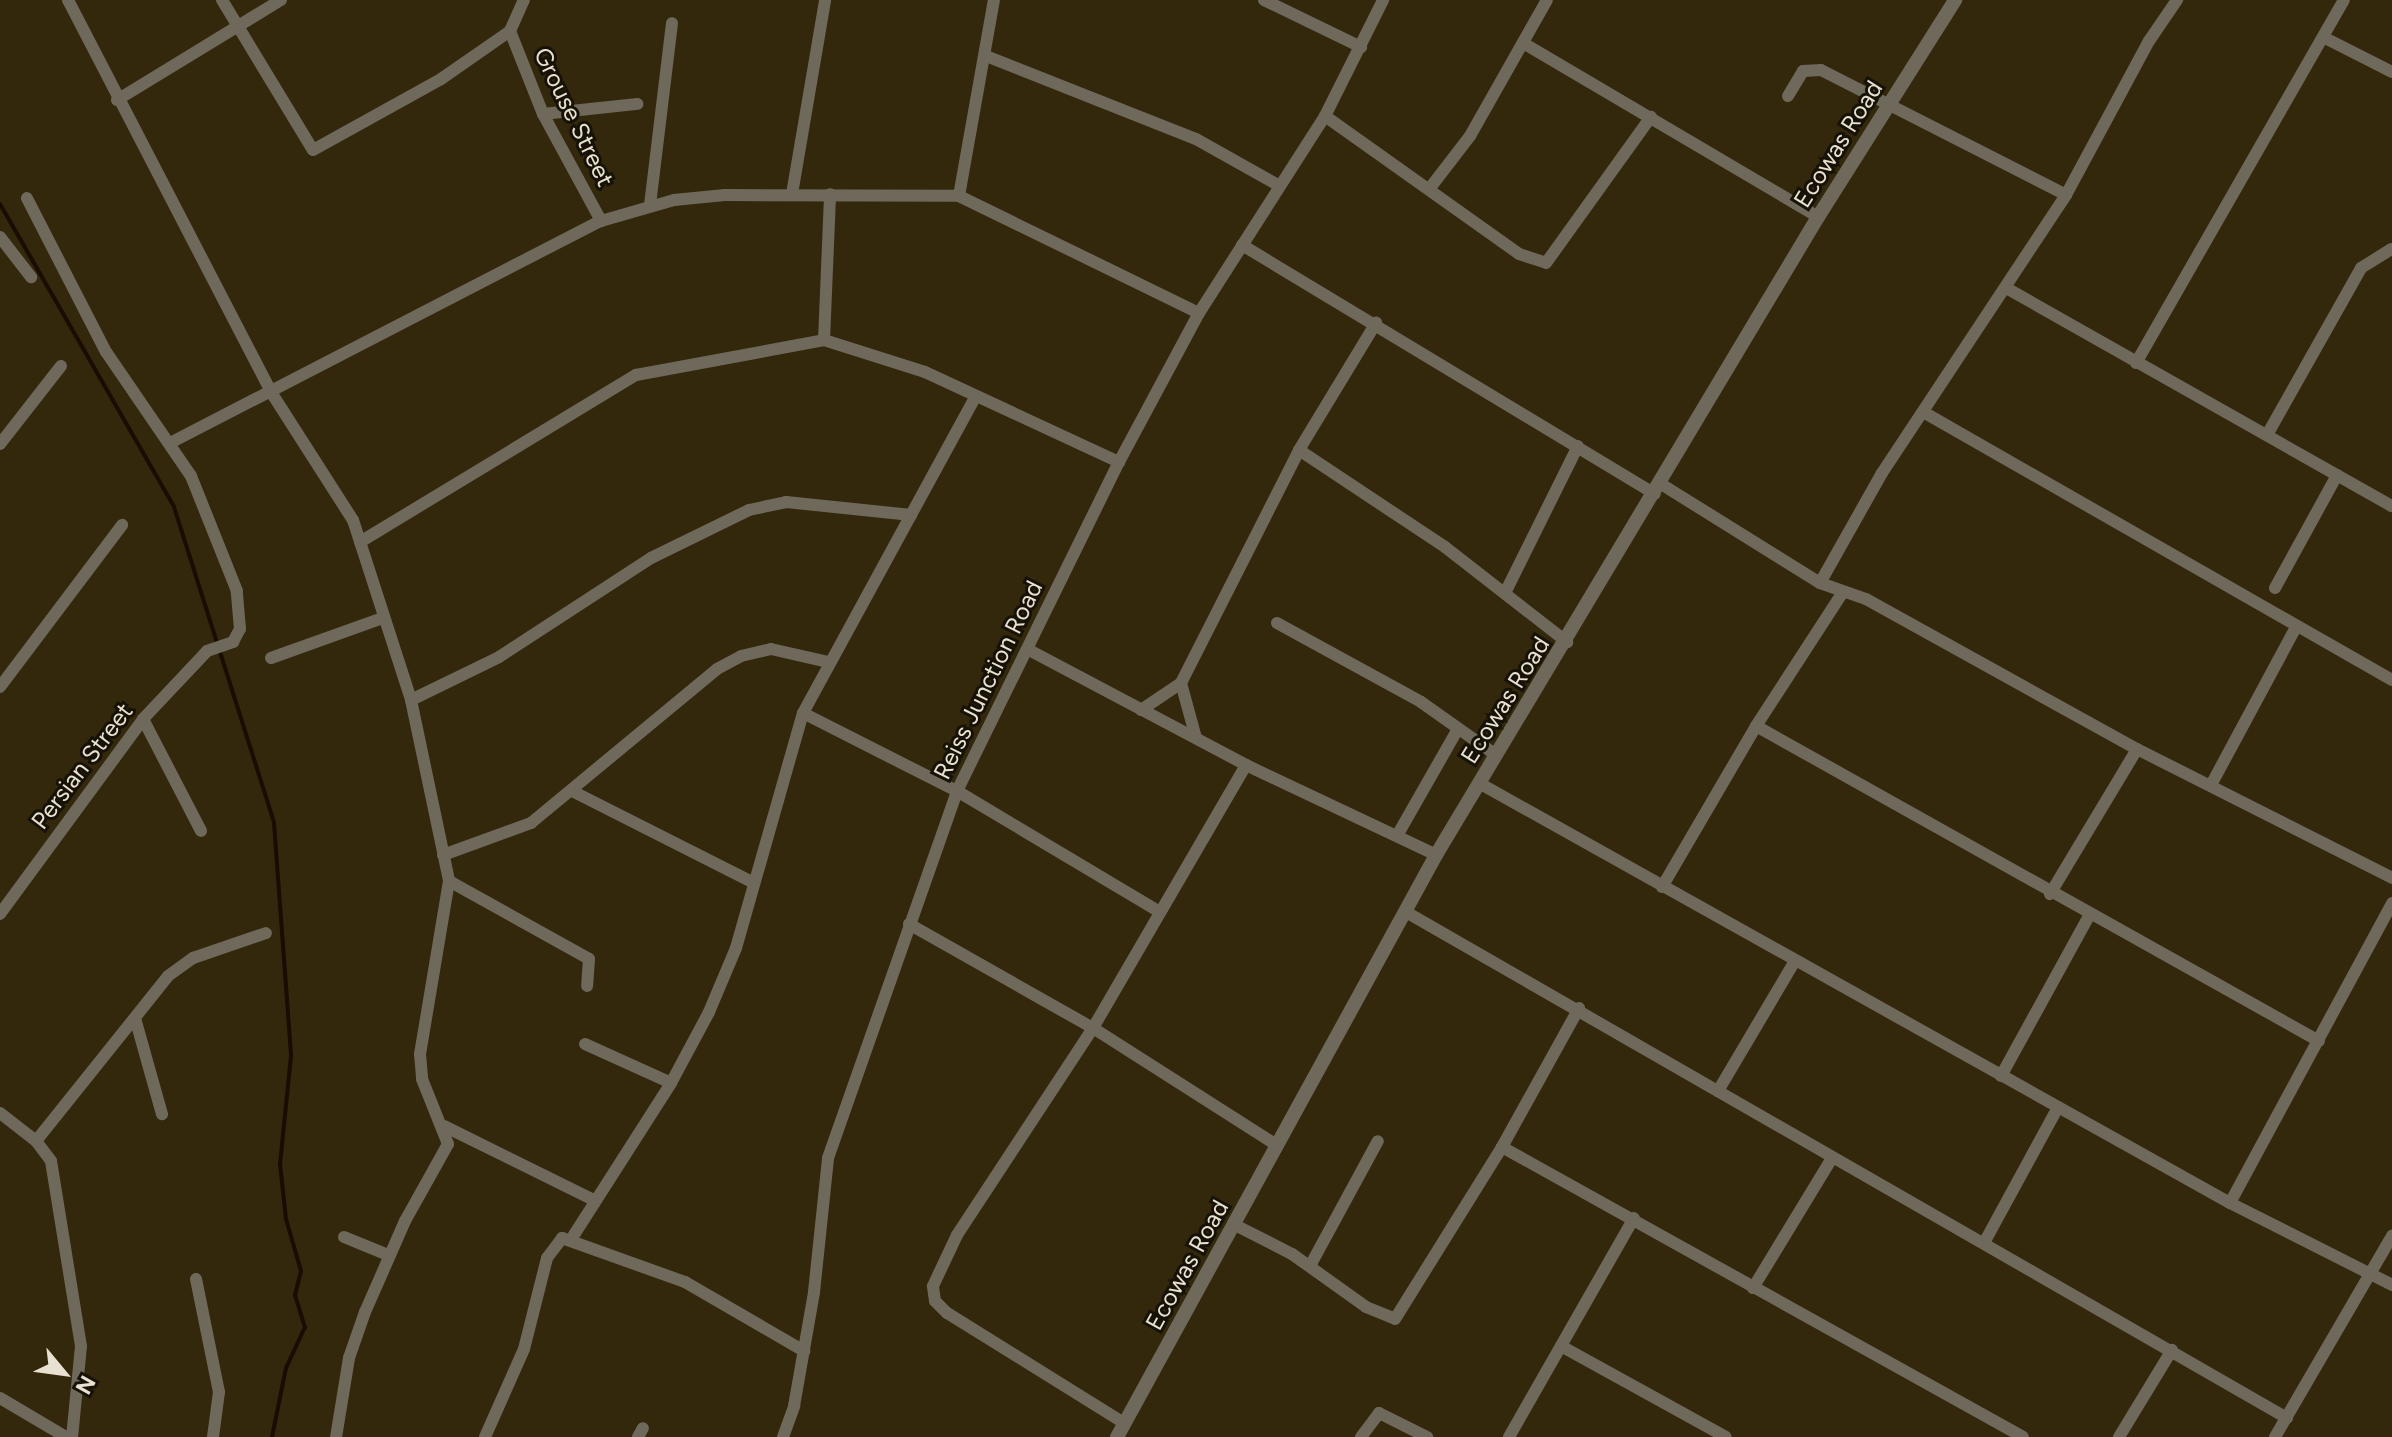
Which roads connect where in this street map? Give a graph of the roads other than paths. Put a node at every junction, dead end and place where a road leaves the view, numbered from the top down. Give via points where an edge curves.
1 (68, 0) edge
2 (222, 0) edge
3 (281, 0) edge
4 (524, 0) edge
5 (825, 0) edge
6 (994, 0) edge
7 (1264, 0) edge
8 (1383, 0) edge
9 (1547, 0) edge
10 (1955, 0) edge
11 (2177, 0) edge
12 (2344, 0) edge
13 (672, 23) dead end
14 (236, 27) junction
15 (510, 31) junction
16 (2325, 38) junction
17 (1523, 43) junction
18 (1361, 47) junction
19 (986, 56) junction
20 (2392, 72) edge
21 (1788, 96) dead end
22 (117, 100) junction
23 (1890, 103) junction
24 (637, 104) dead end
25 (543, 114) junction
26 (1325, 116) junction
27 (1651, 117) junction
28 (1278, 185) junction
29 (1430, 188) junction
30 (792, 194) junction
31 (830, 194) junction
32 (2066, 195) junction
33 (959, 196) junction
34 (27, 198) dead end
35 (650, 205) junction
36 (1818, 217) junction
37 (601, 221) junction
38 (0, 237) edge
39 (1242, 245) junction
40 (2392, 249) edge
41 (31, 277) dead end
42 (2008, 289) junction
43 (1199, 313) junction
44 (1376, 323) junction
45 (824, 340) junction
46 (2136, 363) junction
47 (61, 366) dead end
48 (271, 392) junction
49 (976, 396) junction
50 (1925, 413) junction
51 (2267, 435) junction
52 (170, 443) junction
53 (0, 444) edge
54 (1578, 446) junction
55 (1299, 450) junction
56 (1119, 462) junction
57 (2337, 475) junction
58 (1658, 489) junction
59 (2392, 506) edge
60 (911, 515) junction
61 (122, 525) dead end
62 (360, 542) junction
63 (1820, 583) junction
64 (2275, 588) dead end
65 (1843, 592) junction
66 (1505, 593) junction
67 (383, 618) junction
68 (1277, 623) dead end
69 (2296, 627) junction
70 (1567, 642) junction
71 (1029, 650) junction
72 (271, 658) dead end
73 (828, 662) junction
74 (2392, 680) edge
75 (1181, 683) junction
76 (0, 687) edge
77 (411, 700) junction
78 (1141, 710) junction
79 (803, 713) junction
80 (143, 719) junction
81 (1756, 726) junction
82 (1458, 729) junction
83 (1196, 738) junction
84 (2137, 749) junction
85 (1496, 755) junction
86 (1246, 765) junction
87 (1479, 783) junction
88 (2211, 785) junction
89 (957, 791) junction
90 (574, 792) junction
91 (201, 831) dead end
92 (1398, 834) junction
93 (443, 855) junction
94 (1436, 855) junction
95 (2392, 878) edge
96 (449, 881) junction
97 (754, 883) junction
98 (1662, 887) junction
99 (2050, 894) junction
100 (2392, 903) edge
101 (1157, 910) junction
102 (1406, 912) junction
103 (0, 914) edge
104 (2089, 916) junction
105 (909, 924) junction
106 (266, 933) dead end
107 (1795, 961) junction
108 (587, 986) dead end
109 (1579, 1008) junction
110 (135, 1018) junction
111 (1093, 1028) junction
112 (2319, 1041) junction
113 (585, 1044) dead end
114 (2001, 1076) junction
115 (671, 1083) junction
116 (1718, 1091) junction
117 (2058, 1107) junction
118 (0, 1113) edge
119 (162, 1114) dead end
120 (444, 1126) junction
121 (36, 1141) junction
122 (1378, 1141) dead end
123 (1278, 1146) junction
124 (1502, 1147) junction
125 (1832, 1158) junction
126 (596, 1201) junction
127 (2230, 1203) junction
128 (1634, 1218) junction
129 (1235, 1225) junction
130 (2392, 1236) edge
131 (344, 1237) dead end
132 (572, 1238) junction
133 (1984, 1243) junction
134 (388, 1255) junction
135 (1310, 1266) junction
136 (2371, 1274) junction
137 (196, 1279) dead end
138 (2392, 1285) edge
139 (1753, 1288) junction
140 (1561, 1346) junction
141 (2172, 1350) junction
142 (804, 1351) junction
143 (0, 1398) edge
144 (2287, 1418) junction
145 (1124, 1423) junction
146 (66, 1437) edge
147 (72, 1437) edge
148 (213, 1437) edge
149 (336, 1437) edge
150 (485, 1437) edge
151 (783, 1437) edge
152 (1117, 1437) edge
153 (1361, 1437) edge
154 (1427, 1437) edge
155 (1509, 1437) edge
156 (1726, 1437) edge
157 (2023, 1437) edge
158 (2119, 1437) edge
159 (2275, 1437) edge

1 - 22 street
2 - 14 street
3 - 14 street
4 - 15 street
5 - 30 street
6 - 19 street
7 - 18 street
8 - 18 street, Reiss Junction Road
9 - 17 street
10 - 23 street, Ecowas Road
11 - 32 street via 2149,41
12 - 16 street
13 - 35 street
14 - 15 street via 313,150 441,79
14 - 22 street
15 - 25 street, Grouse Street
16 - 20 street
16 - 46 street
17 - 27 street
17 - 29 street via 1470,136
18 - 26 street, Reiss Junction Road
19 - 28 street via 1196,139
19 - 33 street
21 - 23 street via 1810,68
22 - 48 street
23 - 32 street
23 - 36 street, Ecowas Road
24 - 25 street
25 - 37 street, Grouse Street
26 - 28 street, Reiss Junction Road
26 - 29 street
27 - 29 street via 1546,263 1519,254
27 - 36 street
28 - 39 street, Reiss Junction Road
30 - 31 street
30 - 35 street via 725,195
31 - 33 street
31 - 45 street
32 - 42 street
33 - 43 street
34 - 52 street via 106,352
35 - 37 street
36 - 58 street, Ecowas Road
37 - 48 street
38 - 41 street
39 - 43 street, Reiss Junction Road
39 - 44 street
40 - 51 street via 2361,268
42 - 46 street
42 - 50 street
43 - 56 street, Reiss Junction Road
44 - 54 street
44 - 55 street
45 - 49 street via 925,372
45 - 62 street via 636,375
46 - 51 street
47 - 53 street
48 - 52 street
48 - 62 street via 344,505
49 - 56 street
49 - 60 street
50 - 63 street via 1882,473
50 - 69 street
51 - 57 street
52 - 80 street, Persian Street via 207,509 237,591 240,629 233,642 209,650
54 - 58 street
54 - 66 street
55 - 66 street
55 - 75 street
56 - 71 street, Reiss Junction Road
57 - 59 street
57 - 64 street
58 - 63 street
58 - 70 street, Ecowas Road
60 - 73 street
60 - 77 street via 786,502 749,510 651,558 499,657
61 - 76 street
62 - 67 street
63 - 65 street
65 - 81 street
65 - 84 street via 1866,599
66 - 70 street
67 - 72 street
67 - 77 street
68 - 82 street via 1421,702
69 - 74 street
69 - 88 street
70 - 85 street, Ecowas Road
71 - 78 street
71 - 89 street, Reiss Junction Road
73 - 79 street
73 - 90 street via 771,649 741,656 717,669
75 - 78 street
75 - 83 street
77 - 93 street
78 - 83 street
79 - 89 street
79 - 97 street
80 - 91 street
80 - 103 street, Persian Street
81 - 98 street
81 - 99 street
82 - 85 street
82 - 92 street
83 - 86 street
84 - 88 street
84 - 99 street
85 - 87 street, Ecowas Road
86 - 92 street
86 - 101 street
87 - 94 street, Ecowas Road
87 - 98 street
88 - 95 street
89 - 101 street
89 - 105 street, Reiss Junction Road
90 - 93 street via 497,839
90 - 97 street
92 - 94 street
93 - 96 street
94 - 102 street, Ecowas Road
96 - 108 street via 589,959
96 - 120 street via 420,1054 430,1105
97 - 115 street via 736,948
98 - 107 street
99 - 104 street
100 - 112 street
101 - 111 street
102 - 109 street
102 - 123 street, Ecowas Road
104 - 112 street
104 - 114 street
105 - 111 street
105 - 142 street, Reiss Junction Road via 828,1158
106 - 110 street via 193,958 168,976
107 - 114 street
107 - 116 street
109 - 116 street
109 - 124 street
110 - 119 street
110 - 121 street
111 - 123 street
111 - 145 street via 957,1235 933,1286 935,1301 947,1313
112 - 127 street
113 - 115 street
114 - 117 street
115 - 126 street
116 - 125 street
117 - 127 street
117 - 133 street
118 - 121 street
120 - 126 street
120 - 134 street via 448,1144
121 - 147 street via 51,1161 81,1346
122 - 135 street
123 - 129 street, Ecowas Road
124 - 128 street
124 - 135 street via 1395,1319 1366,1307
125 - 133 street
125 - 139 street
126 - 132 street
127 - 136 street
128 - 139 street
128 - 140 street
129 - 135 street
129 - 145 street, Ecowas Road
130 - 136 street
131 - 134 street
132 - 142 street via 685,1282
132 - 150 street via 555,1243 547,1258 524,1349
133 - 141 street
134 - 149 street via 349,1358
136 - 138 street
136 - 144 street
137 - 148 street via 219,1392
139 - 157 street
140 - 155 street
140 - 156 street
141 - 144 street
141 - 158 street
142 - 151 street, Reiss Junction Road
143 - 146 street
144 - 159 street
145 - 152 street, Ecowas Road
153 - 154 street via 1379,1413

